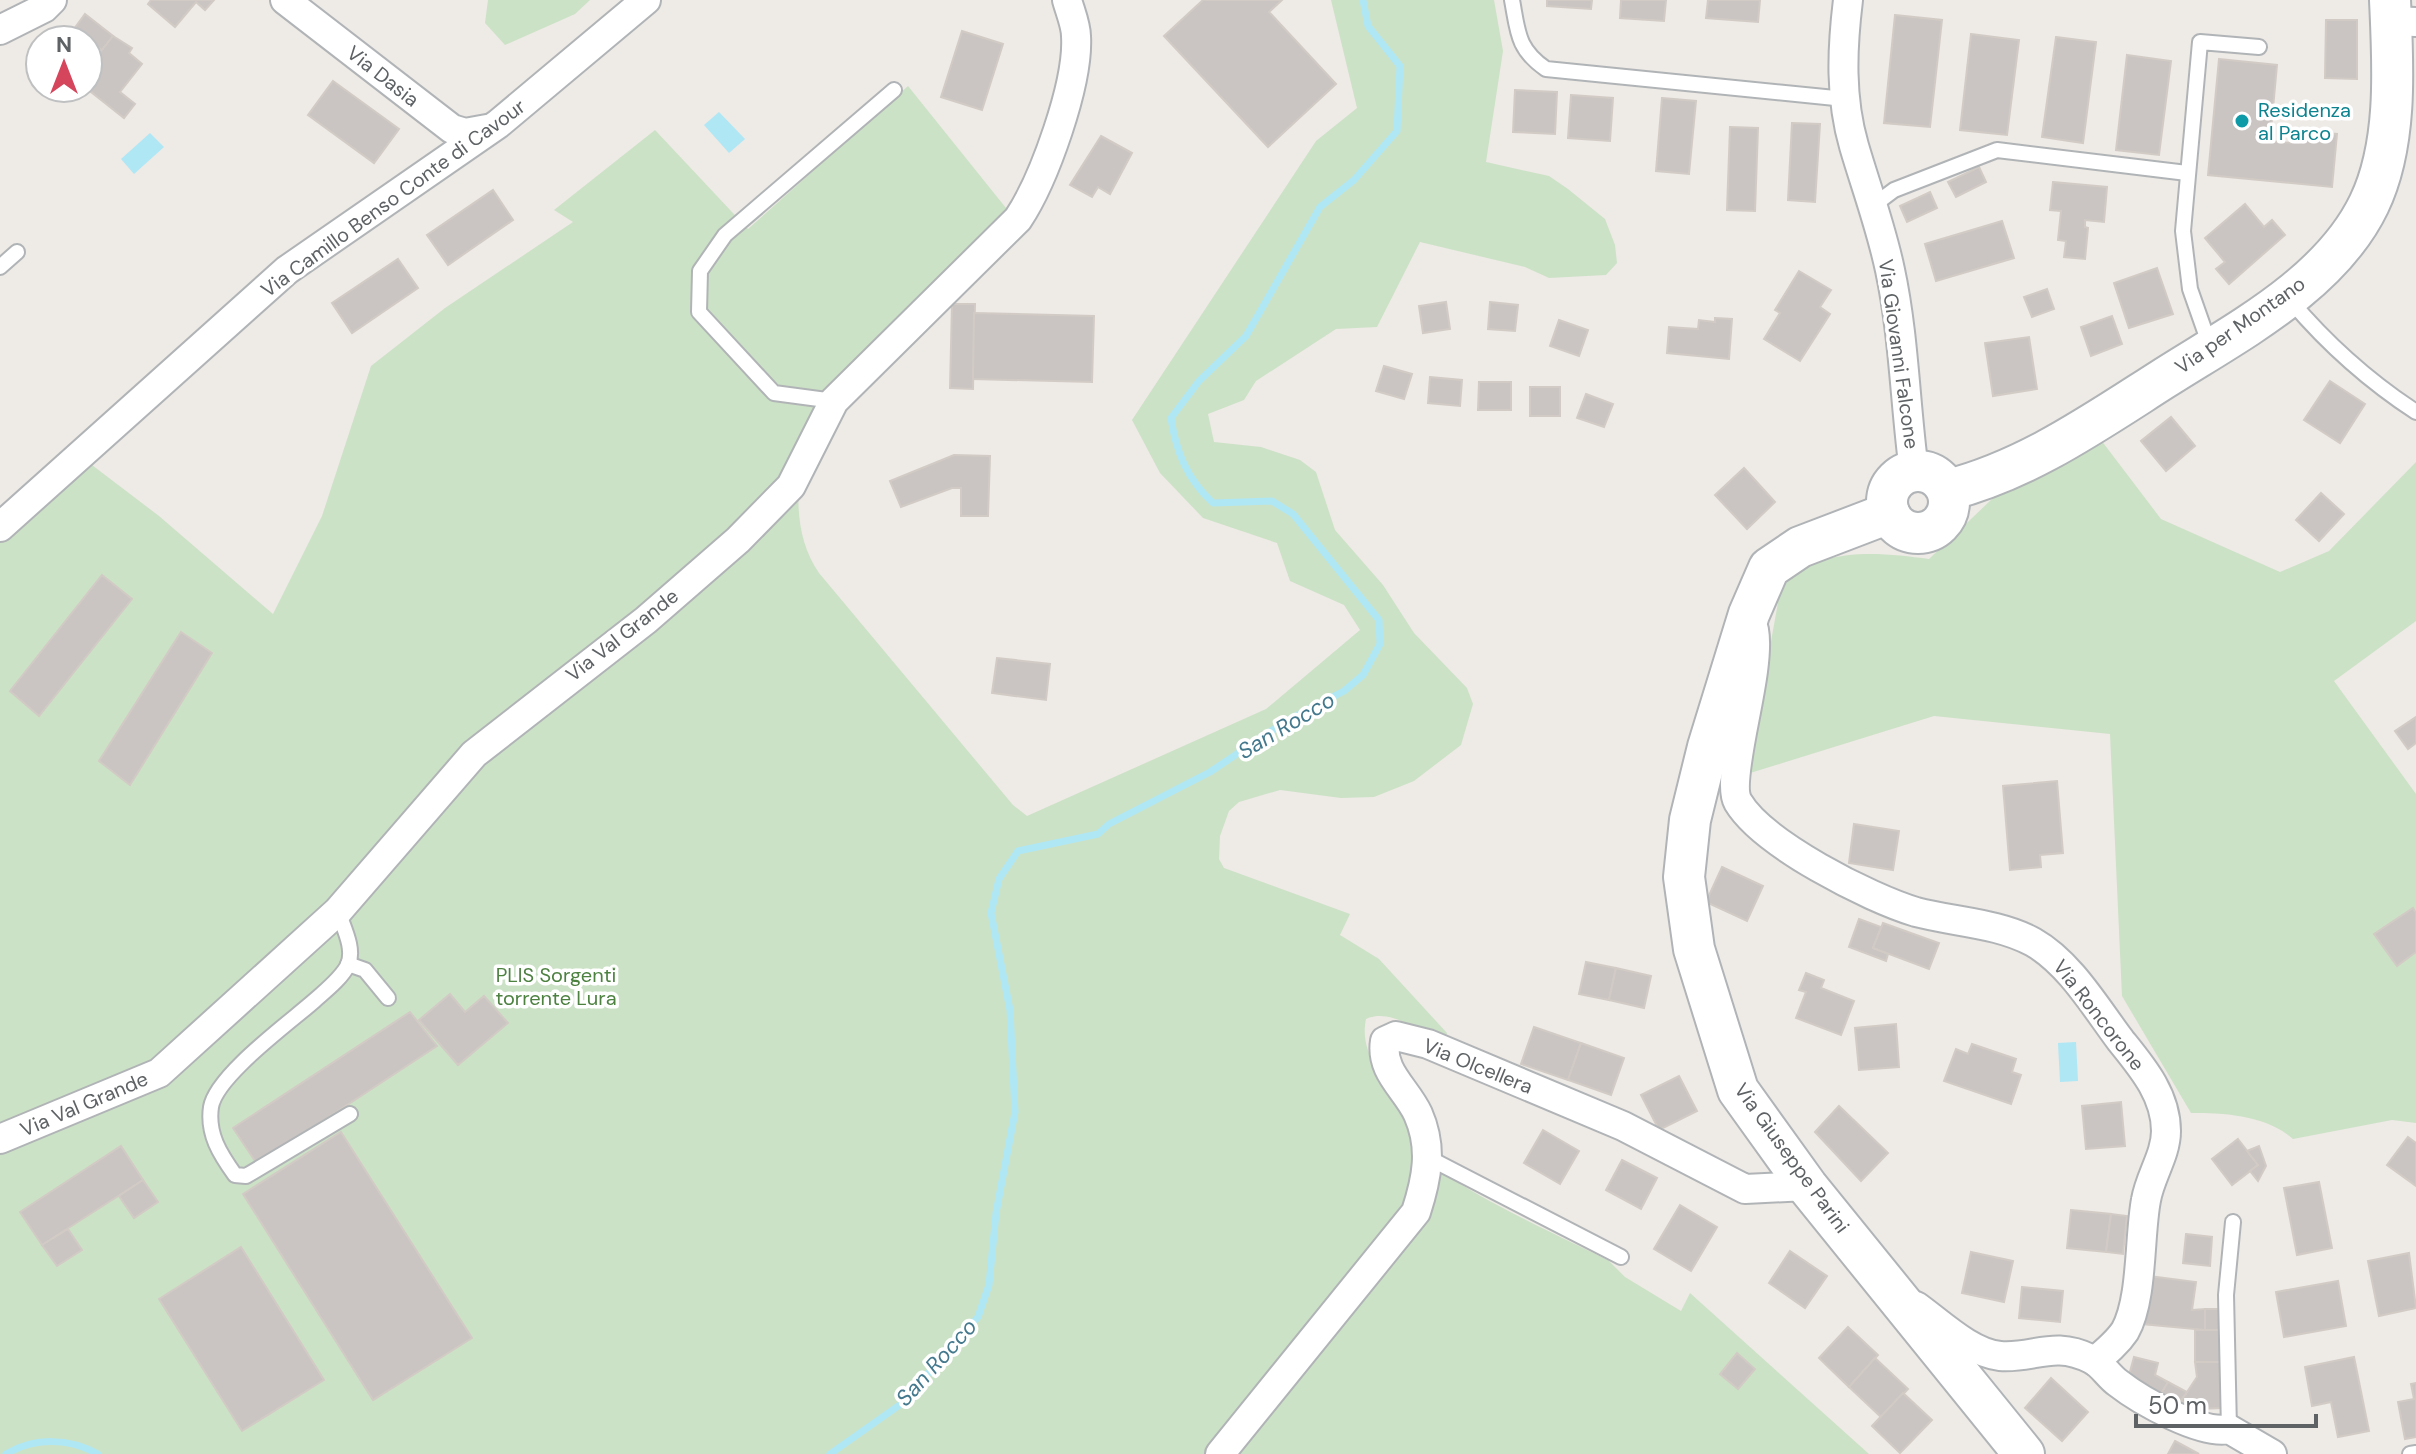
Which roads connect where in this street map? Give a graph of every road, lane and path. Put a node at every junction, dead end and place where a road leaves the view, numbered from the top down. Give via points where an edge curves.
1 (52, 0) edge
2 (285, 0) edge
3 (646, 0) edge
4 (1067, 0) edge
5 (1512, 0) edge
6 (1848, 0) edge
7 (2399, 14) edge
8 (0, 30) edge
9 (2259, 47) dead end
10 (894, 90) dead end
11 (1845, 99) junction
12 (488, 129) junction
13 (2187, 173) junction
14 (1874, 205) junction
15 (17, 252) dead end
16 (0, 267) edge
17 (2287, 297) junction
18 (2211, 349) junction
19 (834, 401) junction
20 (2416, 412) edge
21 (1931, 480) junction
22 (1889, 513) junction
23 (0, 527) edge
24 (1749, 614) junction
25 (338, 911) junction
26 (348, 964) junction
27 (388, 998) dead end
28 (350, 1114) dead end
29 (0, 1139) edge
30 (1427, 1157) junction
31 (1807, 1186) junction
32 (2233, 1222) dead end
33 (1621, 1257) dead end
34 (1890, 1287) junction
35 (2095, 1361) junction
36 (2229, 1429) junction
37 (2010, 1448) edge
38 (2416, 1453) edge
39 (1220, 1454) edge
40 (2272, 1454) edge
41 (2410, 1454) edge

1 - 8 street
2 - 12 street, Via Dasia via 452,129
3 - 12 street, Via Camillo Benso Conte di Cavour
4 - 19 street, Via Val Grande via 1076,36 1073,70 1053,145 1031,200 1018,219
5 - 11 lane via 1520,40 1529,57 1546,69
6 - 11 street, Via Giovanni Falcone via 1842,51
7 - 17 street, Via per Montano via 2388,134 2369,203 2352,233
9 - 13 lane via 2200,42
10 - 19 lane via 725,235 700,271 699,312 774,393
11 - 14 street, Via Giovanni Falcone via 1853,144
12 - 23 street, Via Camillo Benso Conte di Cavour via 287,270
13 - 14 lane via 1997,150 1894,190
13 - 18 lane via 2184,261
14 - 21 street, Via Giovanni Falcone
15 - 16 lane
17 - 18 street, Via per Montano
17 - 20 lane via 2375,386
18 - 21 street, Via per Montano via 2062,443 1986,480
19 - 25 street, Via Val Grande via 791,486 646,620 474,754
21 - 22 street via 1901,476 1891,486
21 - 22 street via 1950,504 1936,528 1909,532
22 - 24 street, Via Giuseppe Parini via 1800,547 1769,568
24 - 31 street, Via Giuseppe Parini via 1697,790 1684,877 1694,949 1738,1090
24 - 35 street, Via Roncorone via 1755,633 1753,688 1734,777 1737,800 1752,821 1789,849 1913,911 2033,942 2070,974 2158,1092 2165,1147 2146,1197 2126,1329
25 - 26 lane via 350,942
25 - 29 street, Via Val Grande via 159,1073
26 - 27 lane via 365,970
26 - 28 lane via 226,1080 211,1104 211,1130 218,1152 235,1175 246,1176
30 - 31 street, Via Olcellera via 1417,1113 1387,1068 1385,1041 1396,1036 1428,1044 1623,1126 1745,1189
30 - 33 lane
30 - 39 street, Via Olcellera via 1427,1178 1416,1212
31 - 34 street, Via Giuseppe Parini
32 - 36 lane via 2226,1295
34 - 35 street via 1978,1349 2001,1356 2041,1349 2075,1351
34 - 37 street, Via Giuseppe Parini
35 - 36 street via 2119,1384 2198,1427
36 - 40 street
38 - 41 lane

